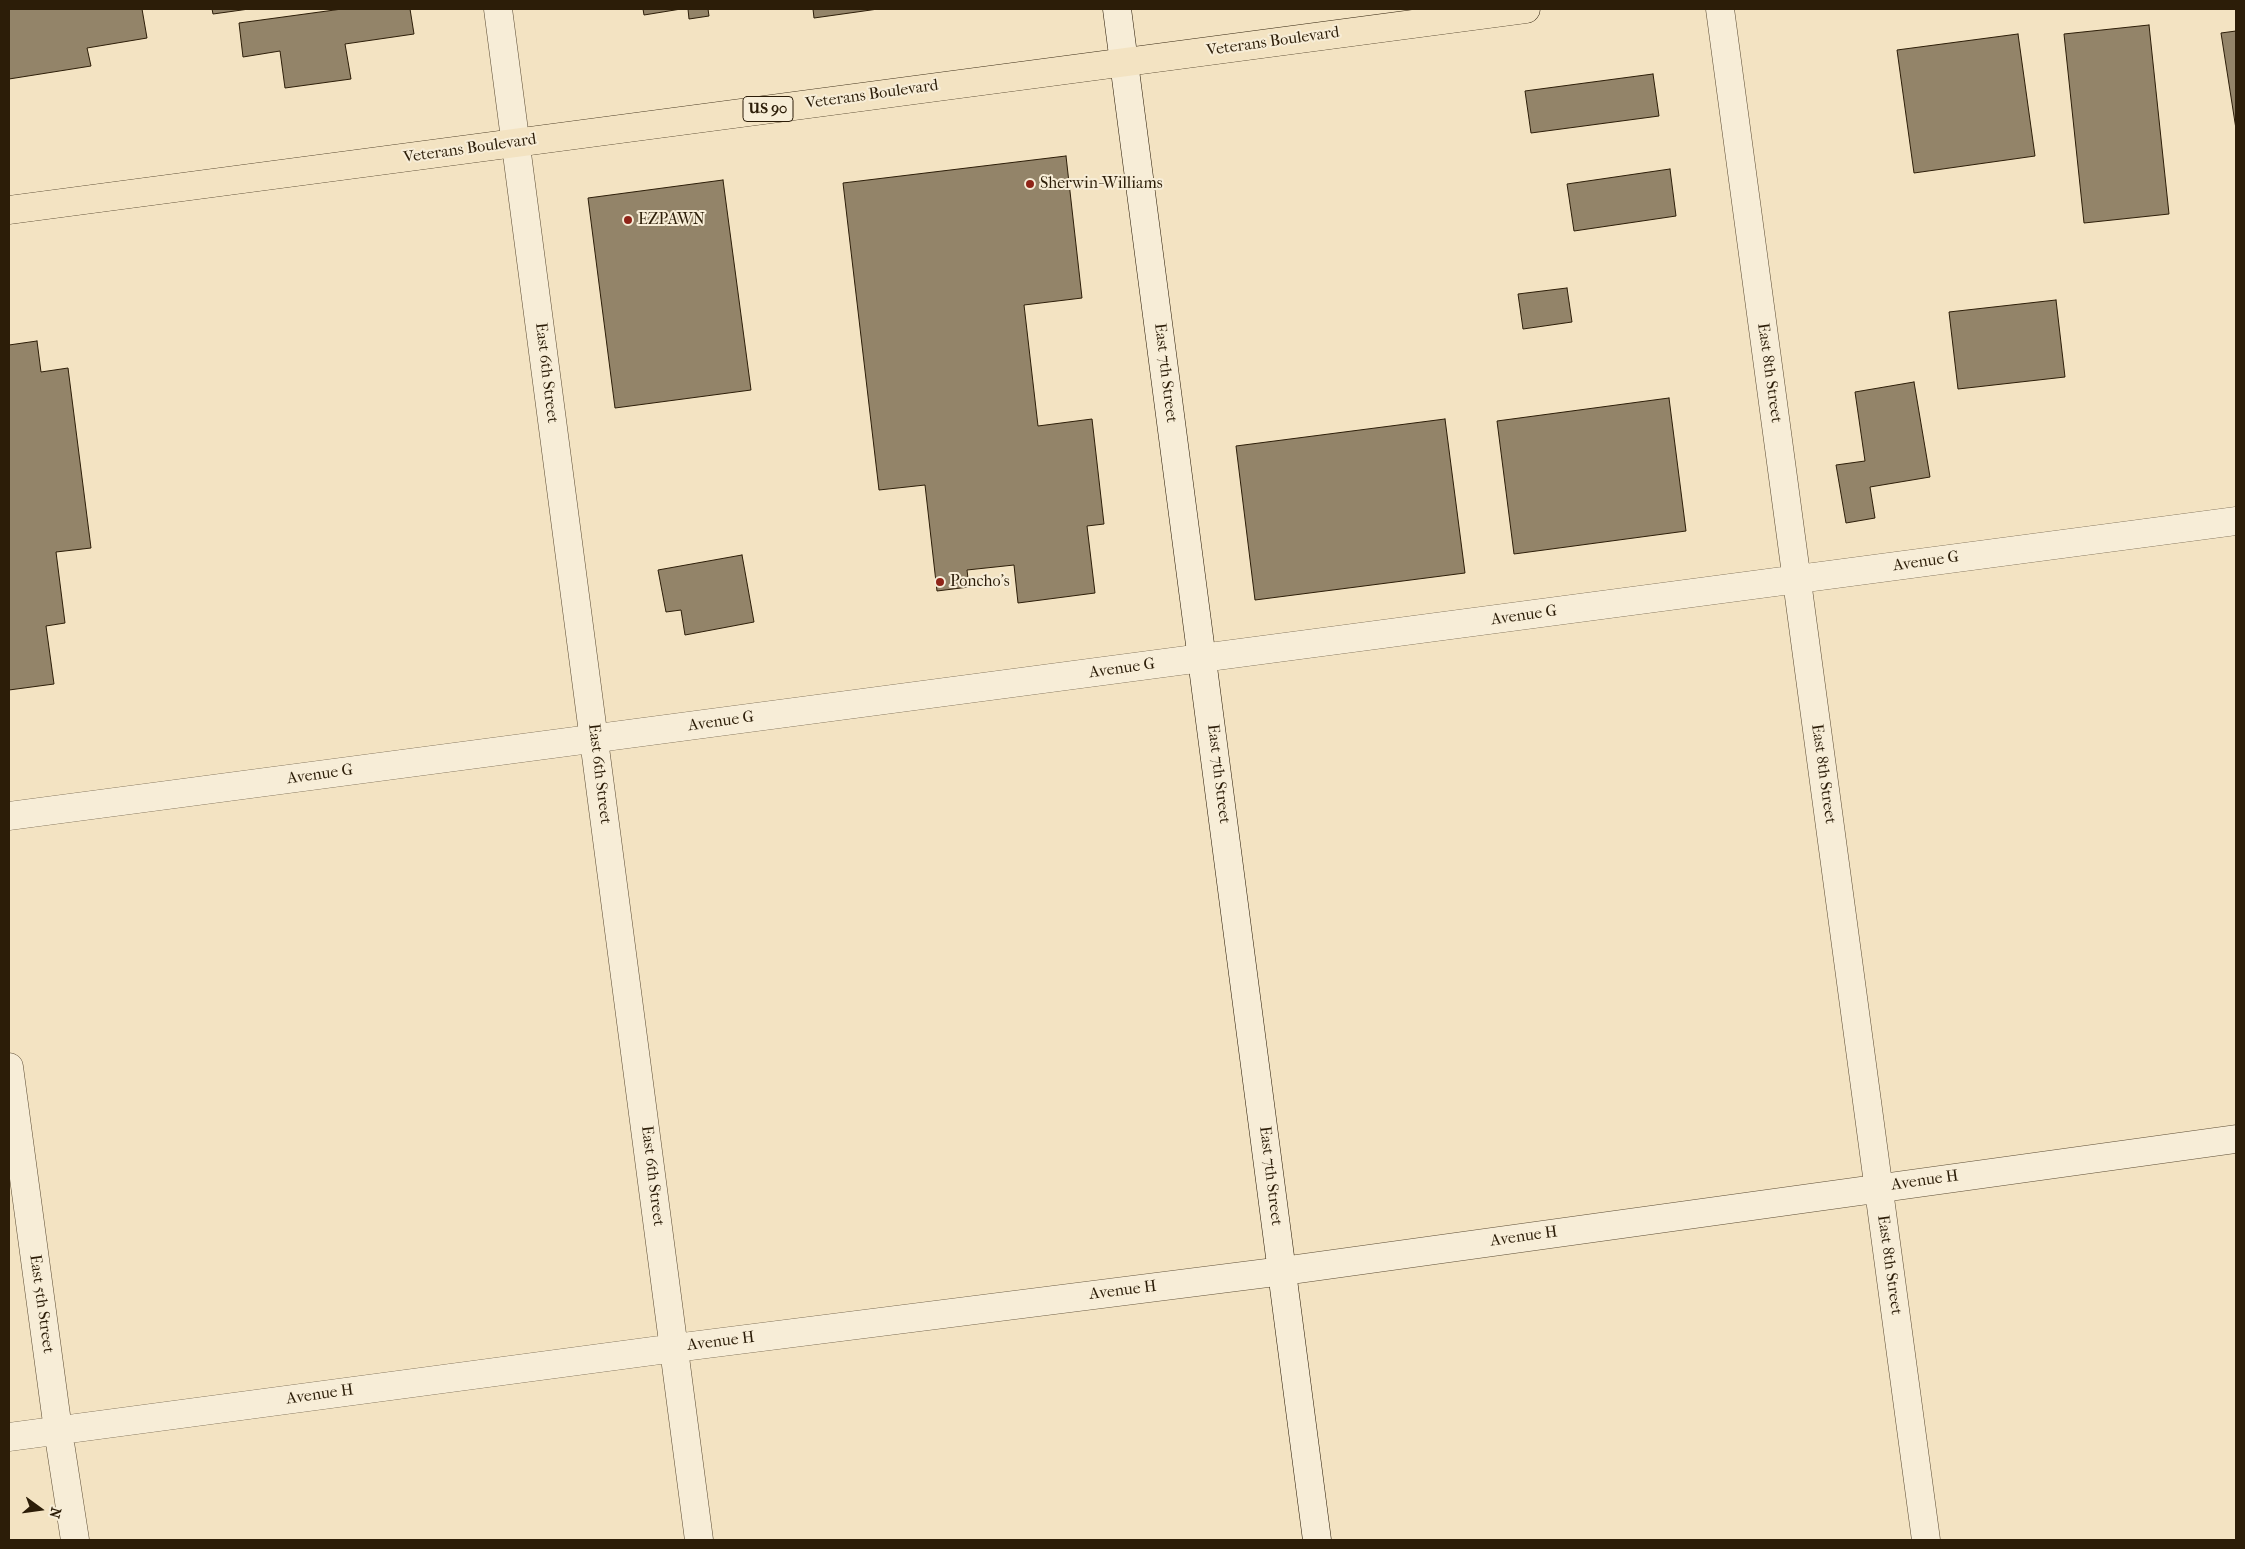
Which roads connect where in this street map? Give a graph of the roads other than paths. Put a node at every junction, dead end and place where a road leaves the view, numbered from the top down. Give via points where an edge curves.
1 (498, 9) edge
2 (1117, 9) edge
3 (1526, 9) edge
4 (1720, 9) edge
5 (1124, 62) junction
6 (516, 143) junction
7 (9, 210) edge
8 (2236, 521) edge
9 (1797, 580) junction
10 (1203, 658) junction
11 (594, 739) junction
12 (9, 816) edge
13 (9, 1067) edge
14 (2236, 1139) edge
15 (1879, 1187) junction
16 (1283, 1270) junction
17 (674, 1348) junction
18 (58, 1430) junction
19 (9, 1437) edge
20 (75, 1540) edge
21 (699, 1540) edge
22 (1317, 1540) edge
23 (1926, 1540) edge

1 - 6 street, East 6th Street
2 - 5 street, East 7th Street
3 - 5 main road, Veterans Boulevard / US 90
4 - 9 street, East 8th Street
5 - 6 main road, Veterans Boulevard / US 90
5 - 10 street, East 7th Street
6 - 7 main road, Veterans Boulevard / US 90
6 - 11 street, East 6th Street
8 - 9 street, Avenue G
9 - 10 street, Avenue G
9 - 15 street, East 8th Street
10 - 11 street, Avenue G
10 - 16 street, East 7th Street
11 - 12 street, Avenue G
11 - 17 street, East 6th Street
13 - 18 street, East 5th Street
14 - 15 street, Avenue H
15 - 16 street, Avenue H
15 - 23 street, East 8th Street
16 - 17 street, Avenue H
16 - 22 street, East 7th Street
17 - 18 street, Avenue H
17 - 21 street, East 6th Street
18 - 19 street, Avenue H
18 - 20 street, East 5th Street

